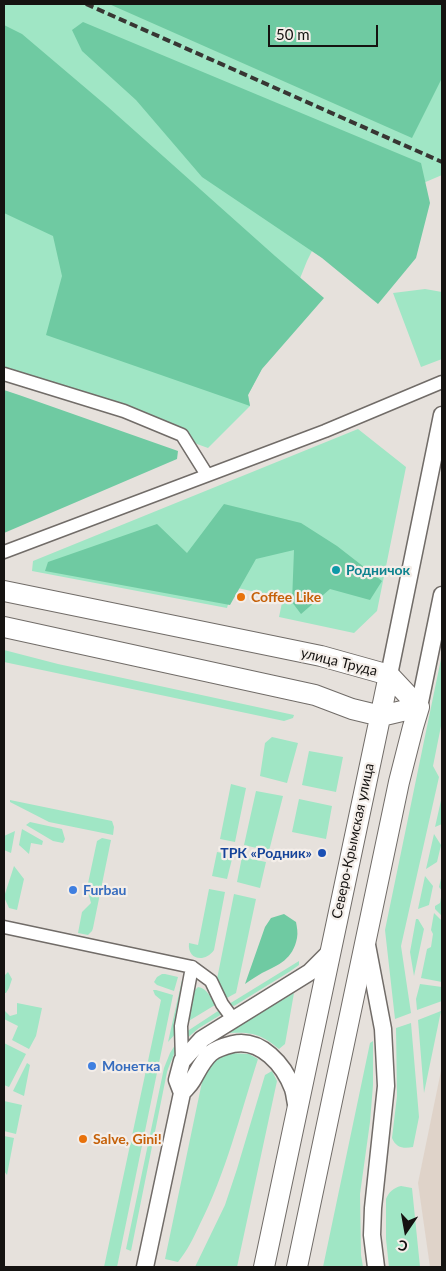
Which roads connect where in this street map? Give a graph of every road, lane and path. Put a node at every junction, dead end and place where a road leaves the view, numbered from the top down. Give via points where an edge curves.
1 (4, 374) edge
2 (442, 382) edge
3 (442, 415) edge
4 (207, 475) junction
5 (4, 552) edge
6 (4, 591) edge
7 (442, 595) edge
8 (4, 627) edge
9 (389, 675) junction
10 (419, 707) junction
11 (381, 716) junction
12 (4, 926) edge
13 (366, 941) junction
14 (330, 952) junction
15 (192, 967) junction
16 (234, 1018) junction
17 (182, 1061) junction
18 (182, 1093) junction
19 (297, 1110) junction
20 (145, 1267) edge
21 (264, 1267) edge
22 (297, 1267) edge
23 (376, 1267) edge

1 - 4 street via 124,411 182,435
2 - 4 street via 325,431
3 - 9 street, Северо-Крымская улица
4 - 5 street
6 - 9 main road, улица Труда via 321,656
7 - 10 street
8 - 11 main road via 315,695 352,710
9 - 10 main road, улица Труда
9 - 11 main road, Северо-Крымская улица
10 - 11 main road
10 - 13 main road via 398,782
11 - 14 main road, Северо-Крымская улица
12 - 15 street
13 - 22 main road
13 - 23 street via 383,1029 386,1086 373,1208
14 - 16 street via 310,972
14 - 19 main road, Северо-Крымская улица
15 - 16 street via 211,981 222,1004
15 - 17 street via 181,1026
16 - 17 street via 202,1039
17 - 18 street via 177,1080
18 - 19 street via 201,1063 213,1051 239,1043 254,1046 273,1057 293,1089
18 - 20 street
19 - 21 main road, Северо-Крымская улица

